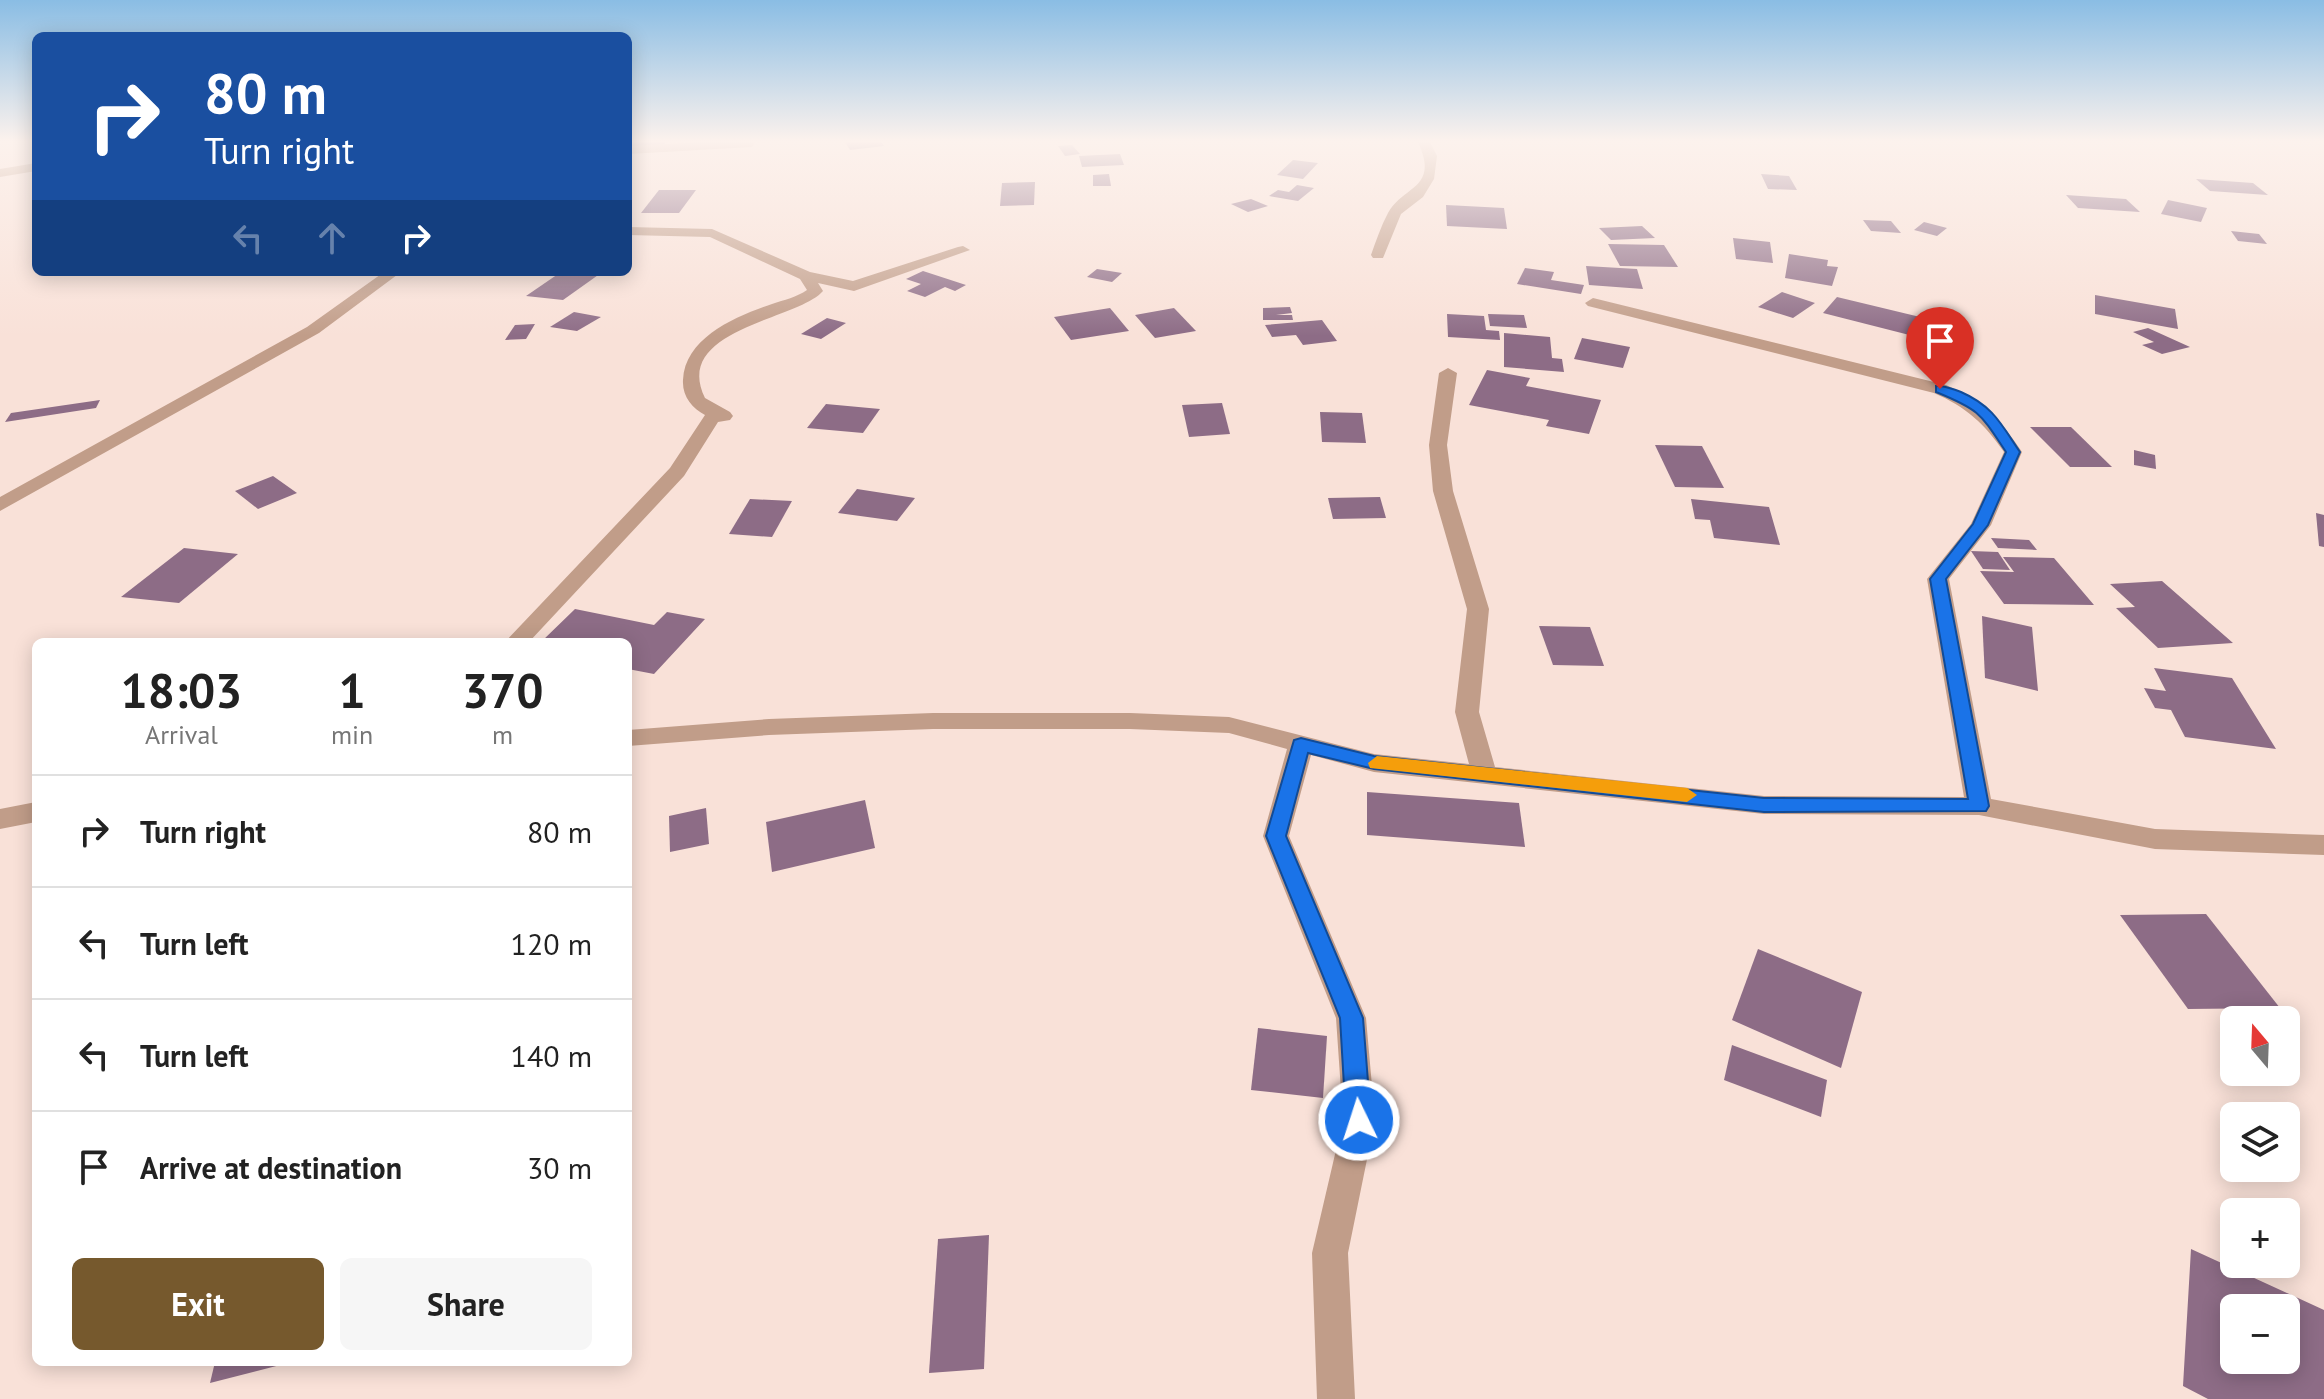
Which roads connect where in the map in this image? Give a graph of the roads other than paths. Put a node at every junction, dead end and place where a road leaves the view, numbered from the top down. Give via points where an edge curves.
1 (1404, 205) edge
2 (632, 231) edge
3 (963, 250) dead end
4 (1378, 255) dead end
5 (388, 276) edge
6 (806, 276) junction
7 (1593, 303) dead end
8 (1448, 373) dead end
9 (0, 505) edge
10 (520, 638) edge
11 (632, 738) edge
12 (1301, 744) junction
13 (1484, 773) junction
14 (1979, 806) junction
15 (32, 813) edge
16 (0, 819) edge
17 (2324, 845) edge
18 (1336, 1399) edge

1 - 4 street via 1395,212
2 - 6 street via 712,233
3 - 6 street via 854,286
5 - 9 street via 313,330
6 - 10 street via 815,291 808,297 745,320 704,348 691,380 694,396 705,409 724,416 712,418 677,472
7 - 14 street via 1940,389 1986,412 2013,452 1981,525 1938,579
8 - 13 street via 1438,445 1443,491 1478,609 1467,712
11 - 12 street via 933,721 1130,721 1229,725
12 - 13 street via 1374,763
12 - 18 street via 1276,836 1351,1018 1359,1120 1330,1253
13 - 14 street via 1764,805
14 - 17 street via 2155,839
15 - 16 street

